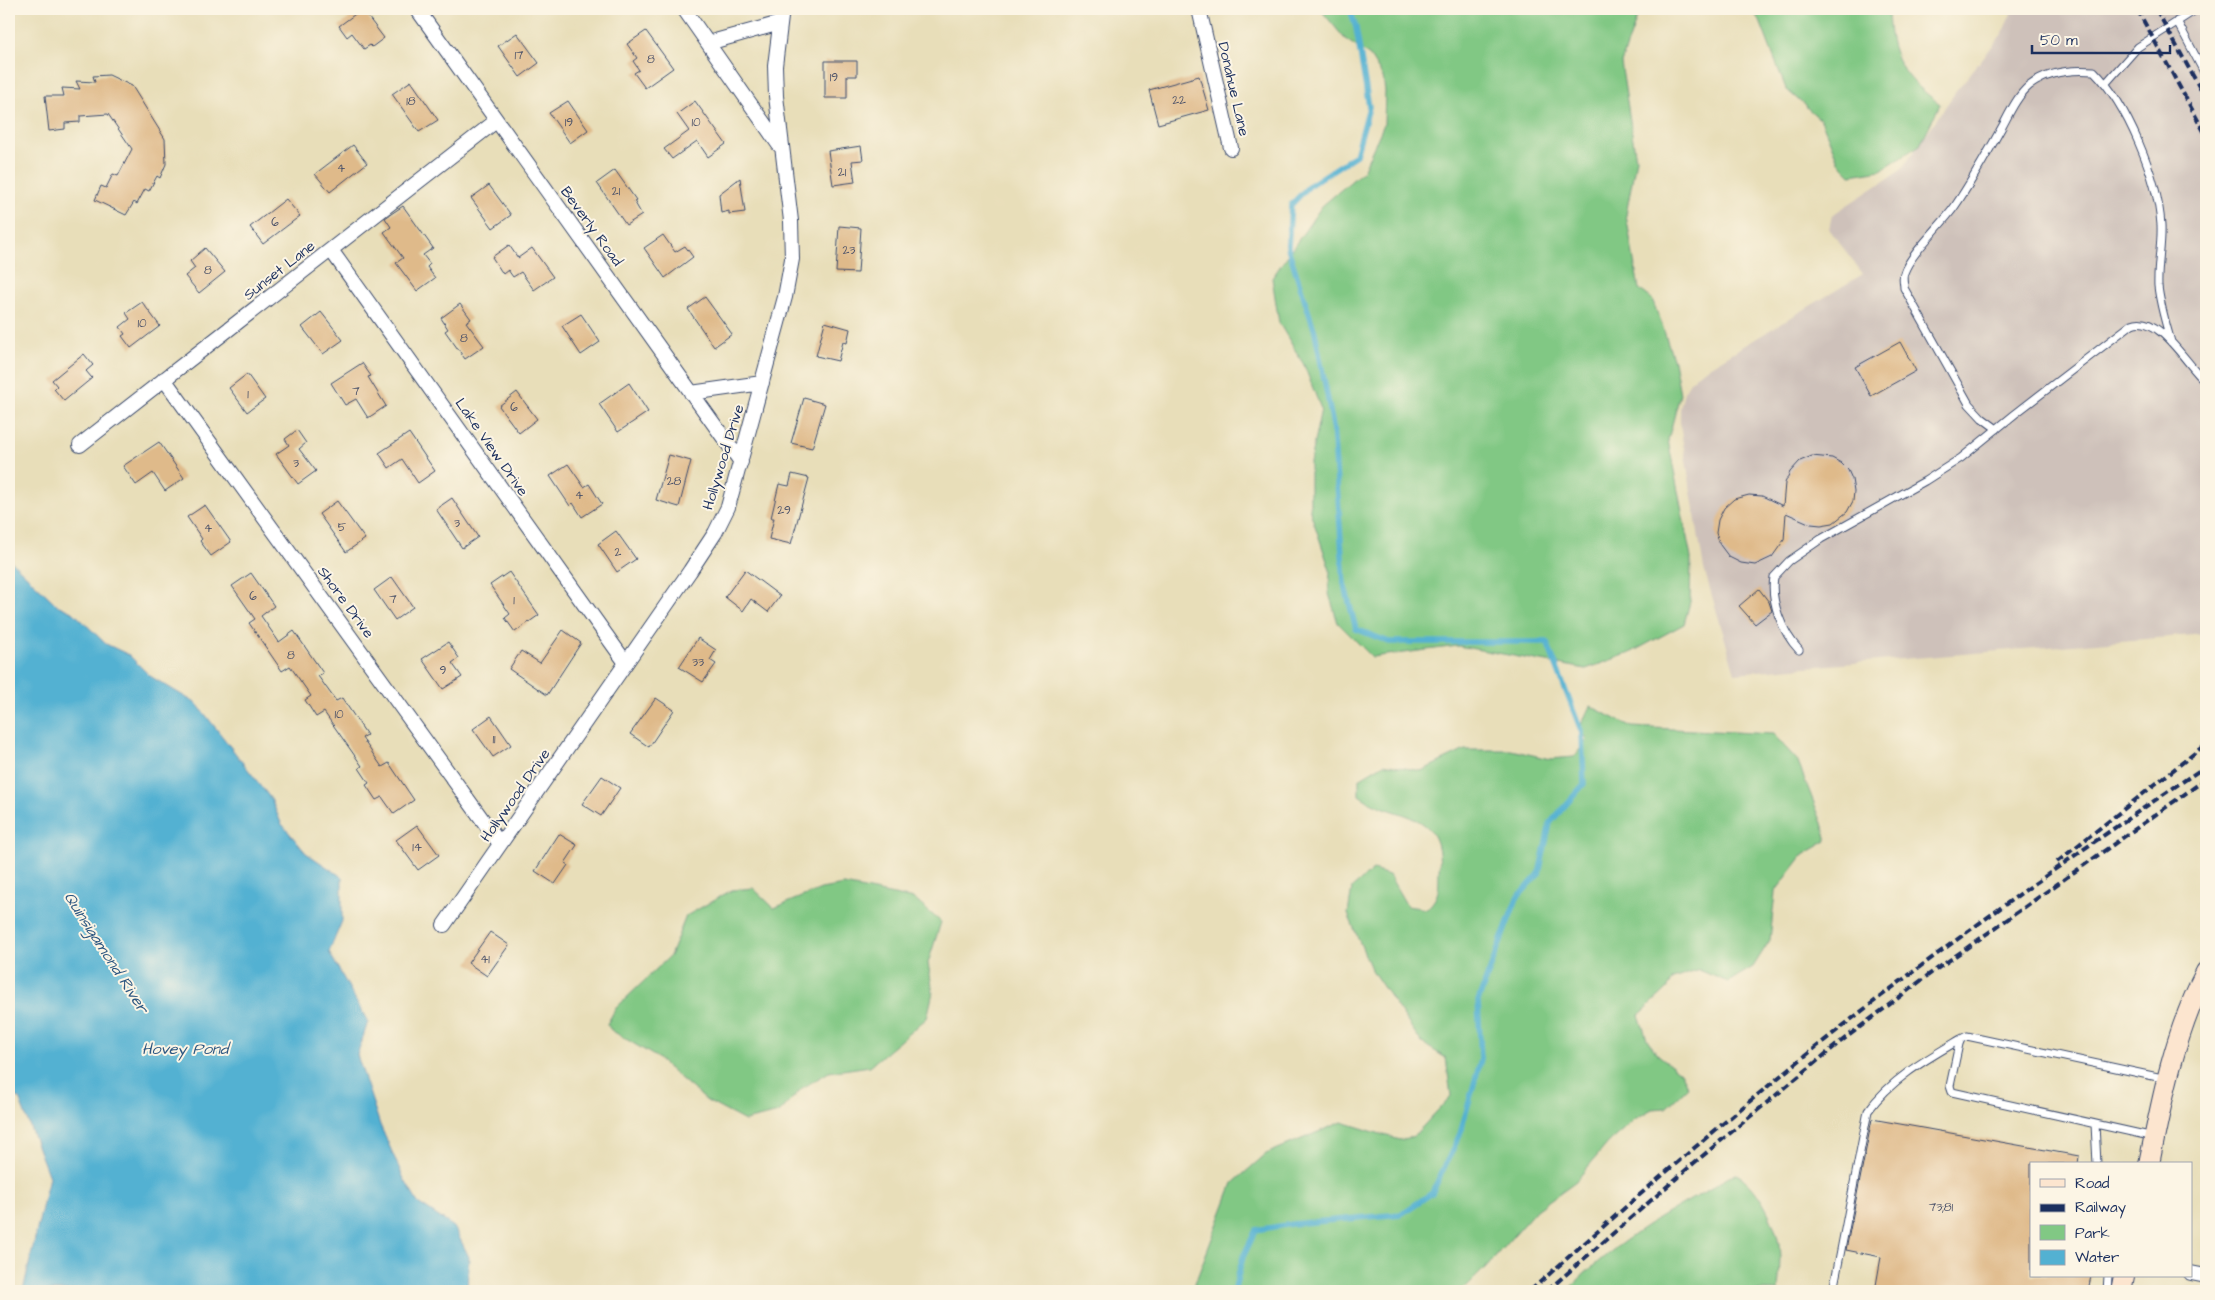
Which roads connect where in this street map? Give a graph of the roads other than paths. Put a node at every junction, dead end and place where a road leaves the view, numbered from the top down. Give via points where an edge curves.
1 (417, 9) edge
2 (684, 9) edge
3 (1199, 9) edge
4 (2197, 9) edge
5 (781, 16) edge
6 (2177, 20) junction
7 (708, 43) junction
8 (2206, 76) edge
9 (2106, 83) junction
10 (496, 120) junction
11 (780, 146) junction
12 (1231, 148) dead end
13 (331, 250) junction
14 (2171, 342) junction
15 (164, 379) junction
16 (2206, 382) edge
17 (762, 383) junction
18 (691, 393) junction
19 (1997, 429) junction
20 (80, 445) dead end
21 (741, 462) junction
22 (1799, 650) dead end
23 (626, 663) junction
24 (500, 844) junction
25 (444, 925) dead end
26 (2206, 972) edge
27 (1961, 1039) junction
28 (2167, 1079) junction
29 (2096, 1124) junction
30 (2154, 1137) junction
31 (2097, 1162) edge
32 (2149, 1162) edge
33 (2192, 1273) edge
34 (2206, 1276) edge
35 (2108, 1278) edge
36 (2124, 1278) edge
37 (1833, 1291) edge
38 (2107, 1291) edge
39 (2122, 1291) edge

1 - 10 street, Beverly Road
2 - 7 street
3 - 12 street, Donahue Lane
4 - 6 lane
5 - 7 street
5 - 11 street, Hollywood Drive via 775,82
6 - 8 lane
6 - 9 lane via 2138,47
7 - 11 street
9 - 14 lane via 2123,108 2157,194 2161,226 2158,286
9 - 19 lane via 2094,70 2081,69 2050,74 2027,88 1955,206 1902,275 1904,288 1969,404
10 - 13 street, Sunset Lane
10 - 18 street, Beverly Road
11 - 17 street, Hollywood Drive via 791,221 792,260
13 - 15 street, Sunset Lane
13 - 23 street, Lake View Drive
14 - 16 lane
14 - 19 lane via 2153,326 2138,322 2132,324
15 - 20 street, Sunset Lane
15 - 24 street, Shore Drive
17 - 18 street
17 - 21 street, Hollywood Drive
18 - 21 street, Beverly Road
19 - 22 lane via 1950,466 1821,539 1789,561 1774,576 1773,595 1782,624
21 - 23 street, Hollywood Drive via 728,507 715,532
23 - 24 street, Hollywood Drive
24 - 25 street, Hollywood Drive
26 - 28 street via 2183,1027
27 - 28 lane via 1967,1036
27 - 29 lane via 1950,1086 1952,1092
27 - 37 lane via 1915,1066 1880,1094 1868,1111
28 - 30 street
29 - 30 lane
29 - 31 lane
30 - 32 street
33 - 34 street
35 - 38 lane
36 - 39 street

